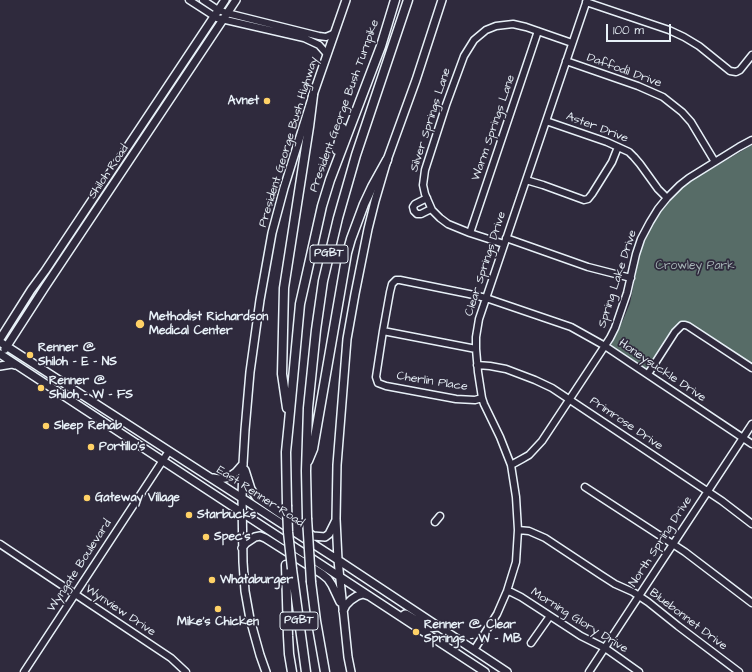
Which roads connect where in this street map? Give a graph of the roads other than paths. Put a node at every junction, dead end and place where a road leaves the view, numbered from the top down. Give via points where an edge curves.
1 (189, 0) edge
2 (203, 0) edge
3 (225, 0) edge
4 (236, 0) edge
5 (346, 0) edge
6 (396, 0) edge
7 (408, 0) edge
8 (442, 0) edge
9 (587, 1) edge
10 (227, 13) junction
11 (216, 14) junction
12 (223, 20) junction
13 (284, 30) junction
14 (538, 31) junction
15 (334, 34) junction
16 (572, 43) junction
17 (327, 54) junction
18 (752, 55) edge
19 (566, 62) junction
20 (313, 95) junction
21 (546, 121) junction
22 (342, 128) dead end
23 (752, 140) edge
24 (618, 147) junction
25 (388, 160) junction
26 (715, 162) junction
27 (330, 180) junction
28 (526, 180) junction
29 (103, 183) junction
30 (110, 191) junction
31 (427, 198) junction
32 (667, 198) junction
33 (432, 209) junction
34 (470, 233) junction
35 (505, 241) junction
36 (631, 278) junction
37 (37, 282) junction
38 (45, 287) junction
39 (486, 298) junction
40 (383, 331) junction
41 (0, 340) edge
42 (7, 346) junction
43 (605, 346) junction
44 (476, 349) junction
45 (0, 354) edge
46 (477, 365) junction
47 (0, 366) edge
48 (19, 366) junction
49 (752, 368) edge
50 (648, 374) junction
51 (77, 392) junction
52 (64, 396) junction
53 (482, 398) junction
54 (570, 400) junction
55 (104, 410) junction
56 (90, 412) junction
57 (288, 422) junction
58 (752, 424) edge
59 (743, 438) junction
60 (752, 444) edge
61 (169, 451) junction
62 (163, 460) junction
63 (243, 464) junction
64 (511, 465) junction
65 (306, 466) junction
66 (211, 477) junction
67 (585, 487) dead end
68 (707, 492) junction
69 (242, 498) junction
70 (242, 512) junction
71 (440, 516) dead end
72 (336, 519) junction
73 (435, 522) dead end
74 (752, 524) edge
75 (518, 530) junction
76 (0, 544) edge
77 (674, 544) junction
78 (242, 548) junction
79 (338, 560) junction
80 (289, 567) junction
81 (340, 576) junction
82 (507, 591) junction
83 (75, 594) junction
84 (369, 596) junction
85 (639, 596) junction
86 (752, 603) edge
87 (343, 612) junction
88 (550, 616) junction
89 (401, 617) junction
90 (438, 627) junction
91 (532, 643) dead end
92 (605, 648) junction
93 (474, 650) junction
94 (467, 660) junction
95 (24, 672) edge
96 (186, 672) edge
97 (266, 672) edge
98 (292, 672) edge
99 (306, 672) edge
100 (325, 672) edge
101 (351, 672) edge
102 (485, 672) edge
103 (507, 672) edge
104 (589, 672) edge
105 (639, 672) edge
106 (739, 672) edge

1 - 11 street
2 - 11 street
3 - 11 main road, Shiloh Road
4 - 10 main road, Shiloh Road
5 - 15 main road, President George Bush Highway
6 - 27 highway, President George Bush Turnpike / PGBT
7 - 65 highway, President George Bush Turnpike / PGBT via 355,160 326,270 311,376
8 - 25 main road
9 - 16 street, Clear Springs Drive
9 - 18 street via 684,37 730,72 740,70
10 - 11 street
10 - 12 main road, Shiloh Road
10 - 13 street
11 - 12 street
11 - 29 main road, Shiloh Road
12 - 13 street
12 - 30 main road, Shiloh Road
13 - 15 street via 326,37
13 - 17 street via 314,42
14 - 16 street, Silver Springs Lane
14 - 31 street, Silver Springs Lane via 513,24 496,26 482,33 468,49 425,170 423,185
14 - 34 street, Warm Springs Lane
15 - 17 main road, President George Bush Highway
16 - 19 street, Clear Springs Drive
17 - 20 main road, President George Bush Highway
19 - 21 street, Clear Springs Drive
19 - 26 street, Daffodil Drive via 663,97 691,122
20 - 57 highway via 284,288 282,374
20 - 63 main road, President George Bush Highway via 284,188 265,269 250,372
21 - 24 street, Aster Drive
21 - 28 street, Clear Springs Drive
22 - 27 highway
23 - 26 street, Spring Lake Drive
24 - 28 street via 612,162 588,199 584,200
24 - 32 street, Aster Drive via 634,157
25 - 65 highway via 364,204 347,253 313,449
25 - 72 main road via 368,229 347,340 337,465
26 - 32 street, Spring Lake Drive via 689,178
27 - 57 highway, President George Bush Turnpike / PGBT via 300,304
28 - 35 street, Clear Springs Drive
29 - 30 main road
29 - 37 main road, Shiloh Road
30 - 38 main road, Shiloh Road
31 - 33 street, Silver Springs Lane
31 - 33 street via 414,204 414,211 419,214
32 - 36 street, Spring Lake Drive via 641,239
33 - 34 street, Silver Springs Lane via 448,224
34 - 35 street, Silver Springs Lane
35 - 36 street, Silver Springs Lane
35 - 39 street, Clear Springs Drive
36 - 43 street, Spring Lake Drive via 615,328
37 - 38 main road
37 - 41 main road, Shiloh Road
38 - 42 main road, Shiloh Road
39 - 40 street, Honeysuckle Drive via 396,280 392,284
39 - 43 street, Honeysuckle Drive via 571,327
39 - 44 street, Clear Springs Drive via 479,319
40 - 44 street
40 - 53 street, Cherlin Place via 376,377 378,383 456,399
41 - 42 main road, East Renner Road
42 - 45 main road, Shiloh Road
42 - 51 main road, East Renner Road
43 - 50 street, Honeysuckle Drive
43 - 54 street, Spring Lake Drive
44 - 46 street, Clear Springs Drive
45 - 48 main road, East Renner Road
46 - 53 street, Clear Springs Drive
46 - 54 street, Primrose Drive via 506,369 552,388
47 - 48 main road
48 - 52 main road, East Renner Road
49 - 50 street via 685,324 675,332
50 - 59 street, Honeysuckle Drive
51 - 52 main road
51 - 55 main road, East Renner Road
52 - 56 main road, East Renner Road
53 - 64 street, Clear Springs Drive
54 - 64 street, Spring Lake Drive via 537,448
54 - 68 street, Primrose Drive
55 - 56 main road via 94,408
55 - 61 main road, East Renner Road
56 - 62 main road, East Renner Road
57 - 80 highway, President George Bush Turnpike / PGBT, bridge via 286,452
58 - 59 street, North Spring Drive
59 - 60 street, Honeysuckle Drive
59 - 68 street, North Spring Drive
61 - 62 street, Wyngate Boulevard
61 - 66 main road, East Renner Road
62 - 70 main road, East Renner Road
62 - 83 street, Wyngate Boulevard
63 - 66 main road via 236,472 225,478
63 - 69 main road, President George Bush Highway
63 - 72 main road via 256,497 313,536 325,537
64 - 75 street, Clear Springs Drive
65 - 100 highway, President George Bush Turnpike / PGBT, bridge via 311,582
66 - 69 main road, East Renner Road
67 - 77 street
68 - 74 street, Primrose Drive
68 - 77 street, North Spring Drive
69 - 70 main road, President George Bush Highway
69 - 79 main road, East Renner Road
70 - 78 main road, President George Bush Highway
70 - 81 main road, East Renner Road
71 - 73 street
72 - 79 main road
75 - 82 street, Clear Springs Drive via 516,562
75 - 85 street, Bluebonnet Drive via 529,531 545,538 601,575
76 - 83 street, Wynview Drive
77 - 85 street, North Spring Drive
77 - 86 street
78 - 87 main road via 260,536 322,574 338,596
78 - 97 main road, President George Bush Highway via 250,618
79 - 81 main road
79 - 90 main road, East Renner Road
80 - 98 highway via 288,642
80 - 99 highway, PGBT
81 - 84 main road, East Renner Road
81 - 87 main road
82 - 88 street, Morning Glory Drive
82 - 93 street, Clear Springs Drive via 497,614
83 - 95 street, Wyngate Boulevard
83 - 96 street, Wynview Drive via 170,658
84 - 87 main road via 356,596 346,605
84 - 89 main road, East Renner Road
85 - 92 street, North Spring Drive
85 - 106 street, Bluebonnet Drive
87 - 101 main road
88 - 91 street
88 - 92 street, Morning Glory Drive
89 - 90 main road via 406,614 429,628
89 - 94 main road, East Renner Road
90 - 93 main road, East Renner Road
92 - 104 street, North Spring Drive
92 - 105 street, Morning Glory Drive
93 - 94 main road
93 - 103 main road, East Renner Road
94 - 102 main road, East Renner Road

